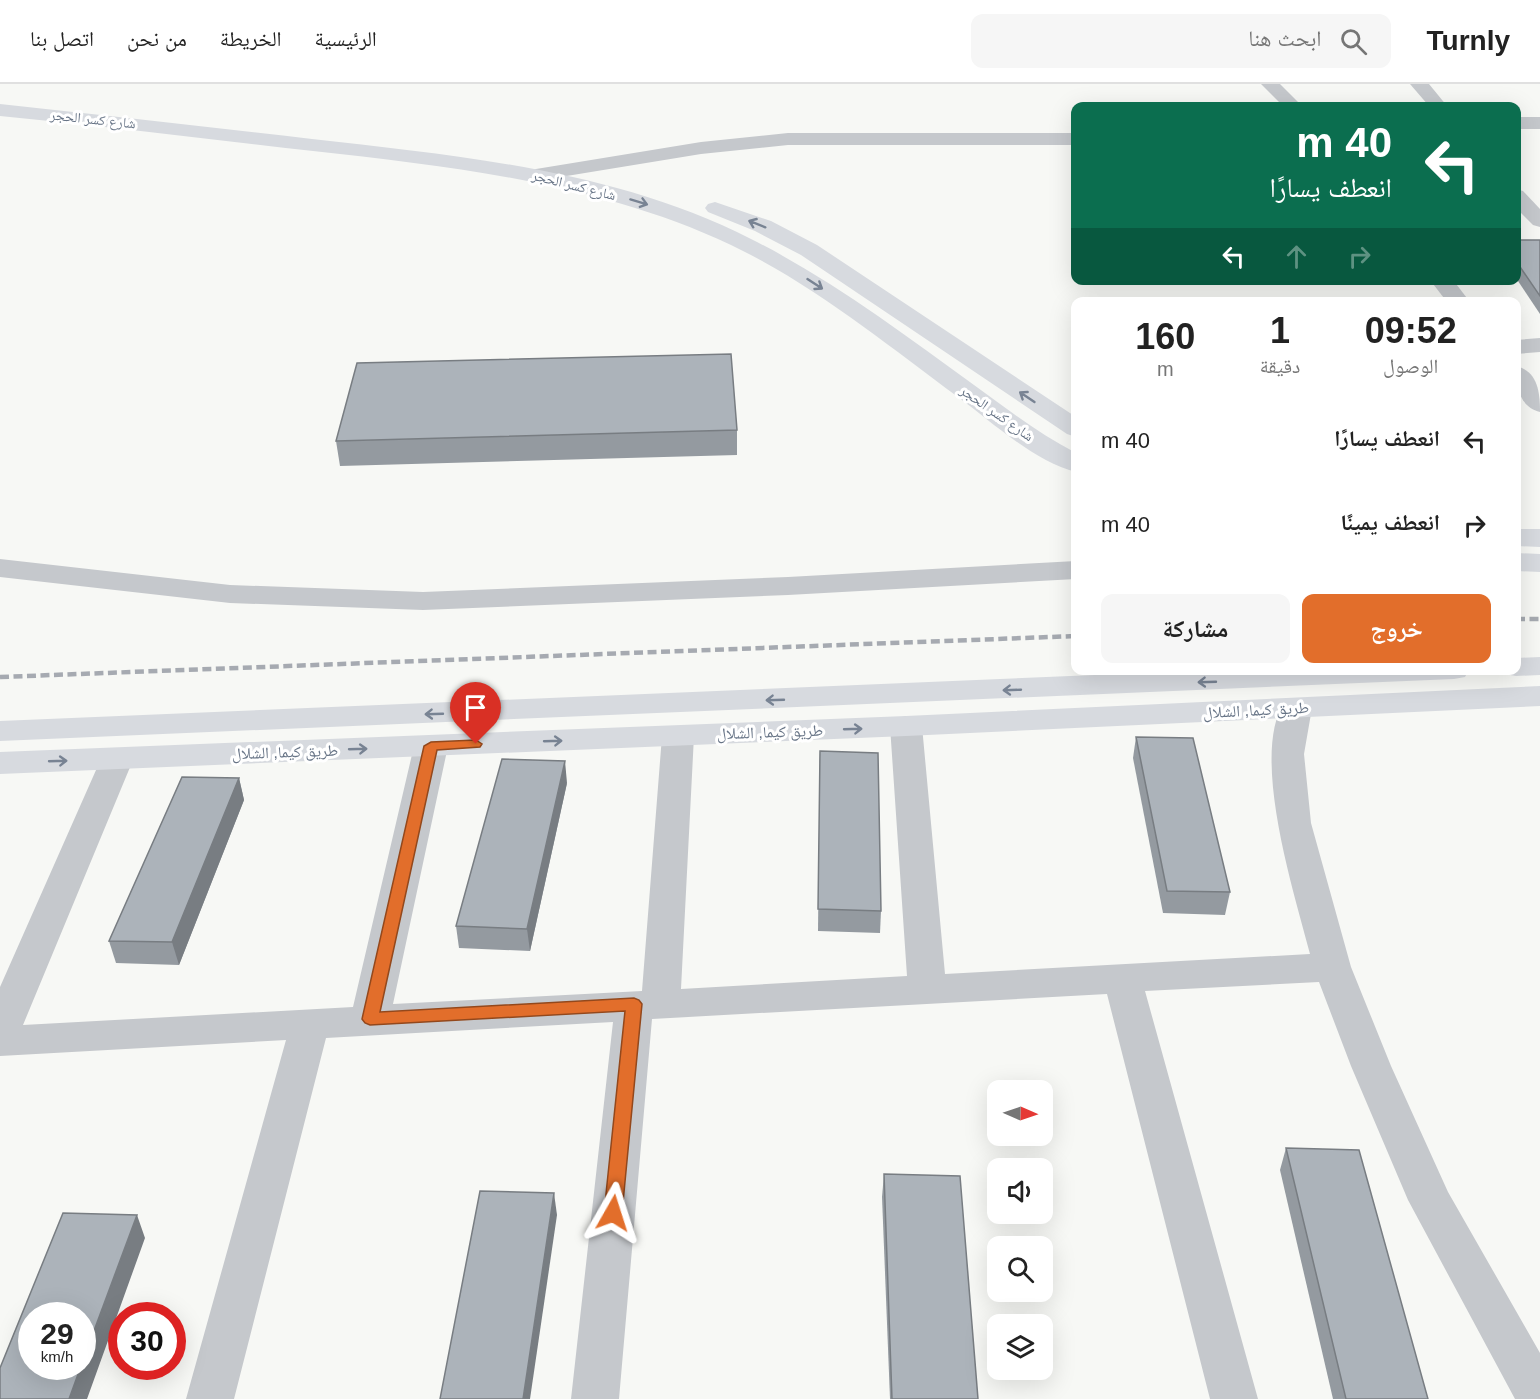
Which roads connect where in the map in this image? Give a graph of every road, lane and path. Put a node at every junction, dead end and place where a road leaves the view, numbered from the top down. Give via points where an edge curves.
1 (1270, 84) edge
2 (1419, 84) edge
3 (0, 99) edge
4 (1289, 102) edge
5 (1435, 102) edge
6 (0, 110) edge
7 (110, 116) junction
8 (1521, 123) edge
9 (1540, 123) edge
10 (233, 131) junction
11 (1071, 139) edge
12 (573, 169) junction
13 (536, 175) junction
14 (1521, 200) edge
15 (1540, 221) edge
16 (1445, 285) edge
17 (1455, 297) edge
18 (1540, 345) edge
19 (1521, 347) edge
20 (1521, 379) edge
21 (1540, 404) edge
22 (1071, 426) edge
23 (1071, 461) edge
24 (1521, 537) edge
25 (1540, 538) edge
26 (1521, 562) edge
27 (1540, 563) edge
28 (0, 568) edge
29 (1071, 570) edge
30 (1540, 666) edge
31 (1521, 668) edge
32 (1335, 675) edge
33 (1540, 696) edge
34 (1296, 708) junction
35 (906, 726) junction
36 (0, 731) edge
37 (678, 736) junction
38 (431, 746) junction
39 (116, 759) junction
40 (0, 763) edge
41 (1332, 967) junction
42 (1122, 977) junction
43 (927, 988) junction
44 (647, 1004) junction
45 (370, 1019) junction
46 (310, 1023) junction
47 (0, 1032) edge
48 (0, 1041) edge
49 (1540, 1398) edge
50 (210, 1399) edge
51 (595, 1399) edge
52 (1234, 1399) edge

1 - 4 street
2 - 5 street
3 - 7 main road, شارع كسر الحجر
6 - 7 main road, شارع كسر الحجر
7 - 10 main road, شارع كسر الحجر
8 - 9 street
10 - 12 main road, شارع كسر الحجر via 471,152
10 - 13 main road, شارع كسر الحجر
11 - 12 street via 788,139 701,148
12 - 13 street
22 -> 12 main road, شارع كسر الحجر via 809,250 763,226 712,207
13 -> 23 main road, شارع كسر الحجر via 689,219 785,265 1019,430
14 - 15 street
16 - 17 street
18 - 19 street
20 - 21 street
24 - 25 main road
26 - 27 main road
28 - 29 street via 230,594 423,602
30 - 31 main road
32 -> 36 main road, طريق كيما, الشلال
33 - 34 main road, طريق كيما, الشلال
34 - 35 main road, طريق كيما, الشلال
34 - 41 street via 1287,754 1294,823
37 -> 35 main road, طريق كيما, الشلال
35 - 43 street
38 -> 37 main road, طريق كيما, الشلال
37 - 44 street
39 -> 38 main road, طريق كيما, الشلال
38 - 45 street
40 -> 39 main road, طريق كيما, الشلال
39 - 47 street
41 - 42 street
41 - 49 street via 1430,1200
42 - 43 street
42 - 52 street
43 - 44 street
44 - 45 street
44 - 51 street
45 - 46 street
46 - 48 street
46 - 50 street

